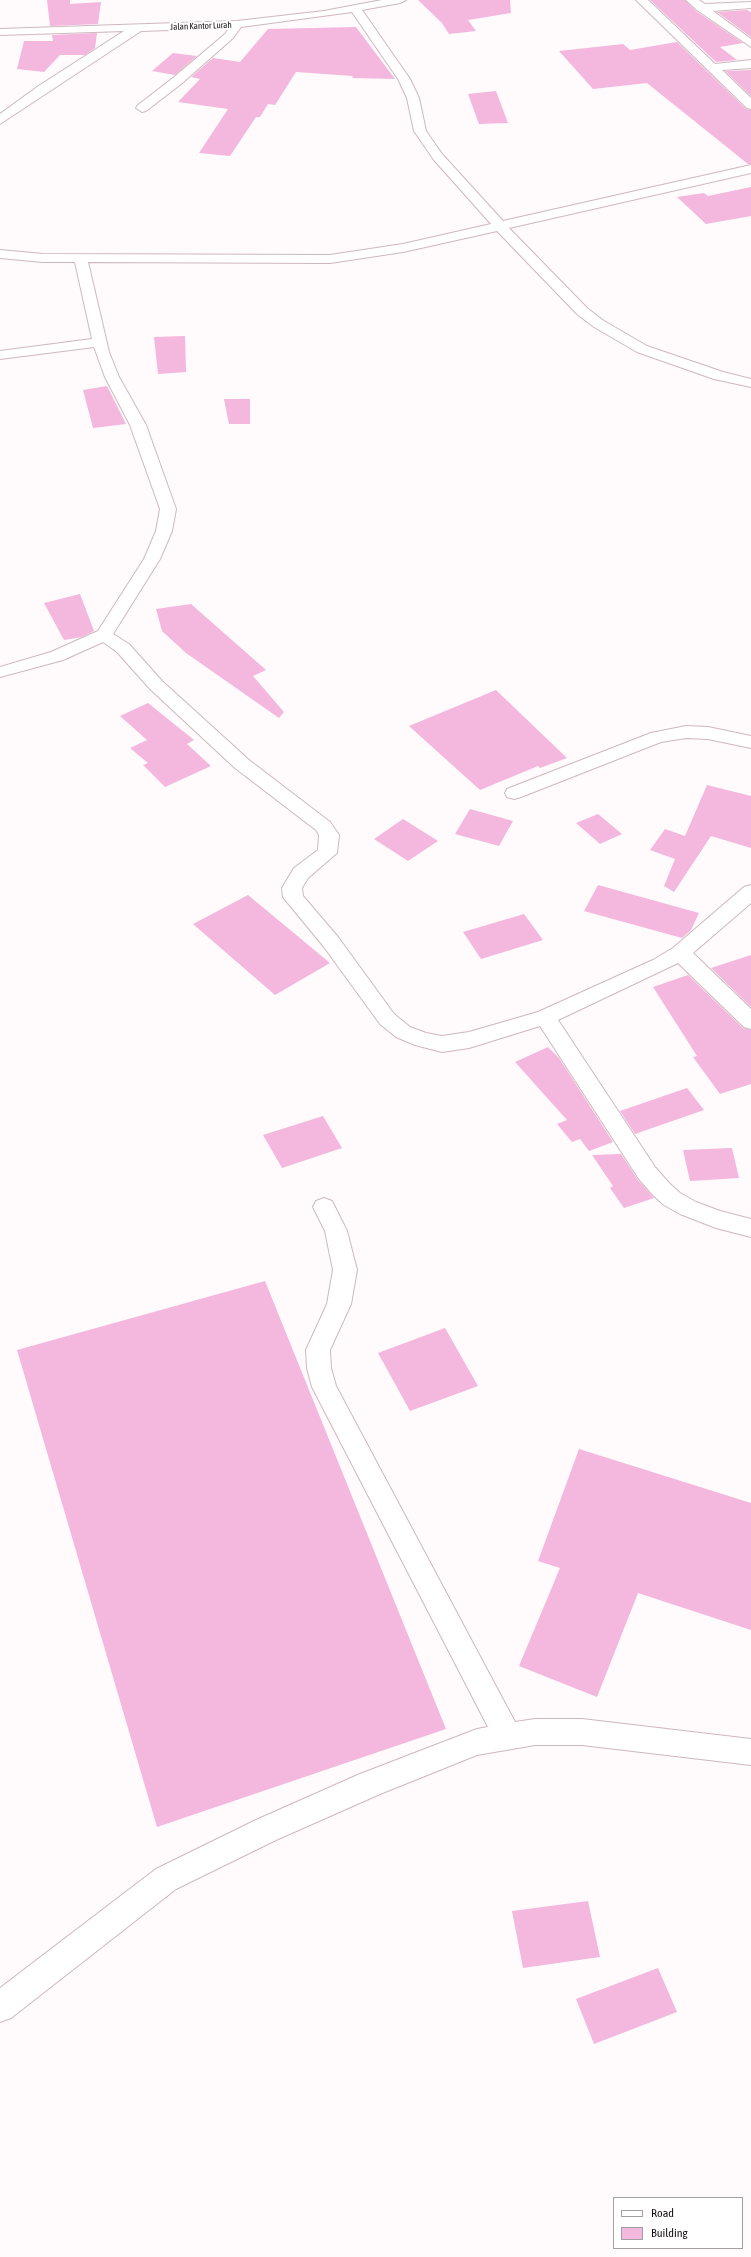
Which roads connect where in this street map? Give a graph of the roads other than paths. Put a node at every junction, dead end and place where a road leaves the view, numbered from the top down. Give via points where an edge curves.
1 (400, 0) edge
2 (642, 0) edge
3 (692, 0) edge
4 (315, 4) dead end
5 (751, 5) edge
6 (355, 8) junction
7 (701, 8) junction
8 (324, 14) junction
9 (237, 24) junction
10 (137, 28) junction
11 (0, 32) edge
12 (751, 33) edge
13 (736, 34) junction
14 (751, 44) edge
15 (751, 64) edge
16 (712, 68) junction
17 (751, 105) edge
18 (142, 108) dead end
19 (0, 120) edge
20 (751, 169) edge
21 (500, 226) junction
22 (0, 254) edge
23 (81, 258) junction
24 (100, 342) junction
25 (0, 355) edge
26 (751, 383) edge
27 (104, 635) junction
28 (0, 672) edge
29 (751, 742) edge
30 (514, 793) dead end
31 (751, 892) edge
32 (680, 953) junction
33 (545, 1017) junction
34 (751, 1022) edge
35 (324, 1207) dead end
36 (751, 1228) edge
37 (506, 1735) junction
38 (751, 1752) edge
39 (0, 2007) edge

1 - 6 street, Jalan Kantor Lurah
2 - 16 street
3 - 7 street
4 - 8 street
5 - 7 street
6 - 8 street, Jalan Kantor Lurah
6 - 21 street via 404,79 413,98 420,131 425,139
7 - 13 street
8 - 9 street, Jalan Kantor Lurah
9 - 10 street, Jalan Kantor Lurah
9 - 18 street via 229,36
10 - 11 street, Jalan Kantor Lurah
10 - 19 street via 41,90
12 - 13 street
13 - 14 street
15 - 16 street
16 - 17 street
20 - 21 street
21 - 23 street via 403,248 330,258
21 - 26 street via 582,311 599,324 642,349 719,376
22 - 23 street
23 - 24 street
24 - 25 street
24 - 27 street via 112,376 138,425 168,509 164,531 152,559
27 - 28 street via 57,656
27 - 33 street via 123,648 156,685 242,764 324,826 329,835 327,853 301,873 292,888 293,897 331,942 387,1018 403,1032 422,1040 442,1044 469,1040
29 - 30 street via 708,733 686,732 657,737
31 - 32 street
32 - 33 street via 660,965
32 - 34 street
33 - 36 street via 647,1173 661,1189 688,1208
35 - 37 street via 336,1231 345,1270 339,1304 318,1350 324,1387
37 - 38 street via 582,1732
37 - 39 street via 477,1742 370,1784 266,1830 166,1879

